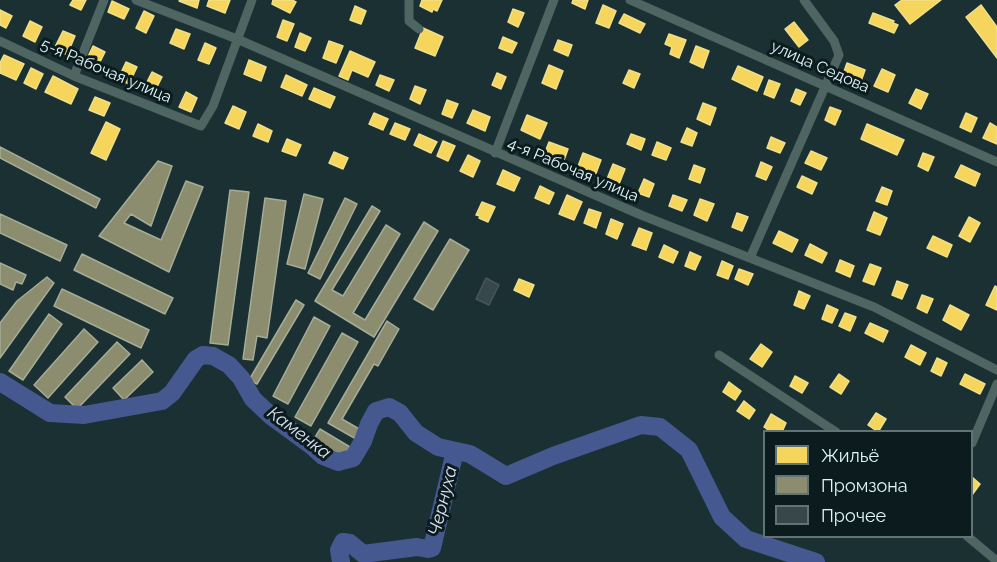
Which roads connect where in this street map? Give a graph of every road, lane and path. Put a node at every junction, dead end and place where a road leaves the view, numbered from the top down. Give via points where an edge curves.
1 (104, 0) edge
2 (136, 0) edge
3 (252, 0) edge
4 (409, 0) edge
5 (554, 0) edge
6 (630, 0) edge
7 (804, 0) edge
8 (419, 29) dead end
9 (237, 39) junction
10 (0, 41) edge
11 (74, 76) junction
12 (826, 86) junction
13 (495, 153) junction
14 (997, 162) edge
15 (750, 258) junction
16 (719, 355) dead end
17 (997, 370) edge
18 (997, 384) edge
19 (833, 430) edge
20 (973, 441) edge
21 (969, 538) edge
22 (997, 561) edge

1 - 11 street
2 - 9 street, 4-я Рабочая улица
3 - 9 street
4 - 8 street via 408,21
5 - 13 street
6 - 12 street, улица Седова
7 - 12 street via 834,40 838,55
9 - 11 street, 5-я Рабочая улица via 213,106 201,126
9 - 13 street, 4-я Рабочая улица
10 - 11 street, 5-я Рабочая улица
12 - 14 street, улица Седова
12 - 15 street
13 - 15 street, 4-я Рабочая улица
15 - 17 street, 4-я Рабочая улица via 874,307
16 - 19 street
18 - 20 street
21 - 22 street

